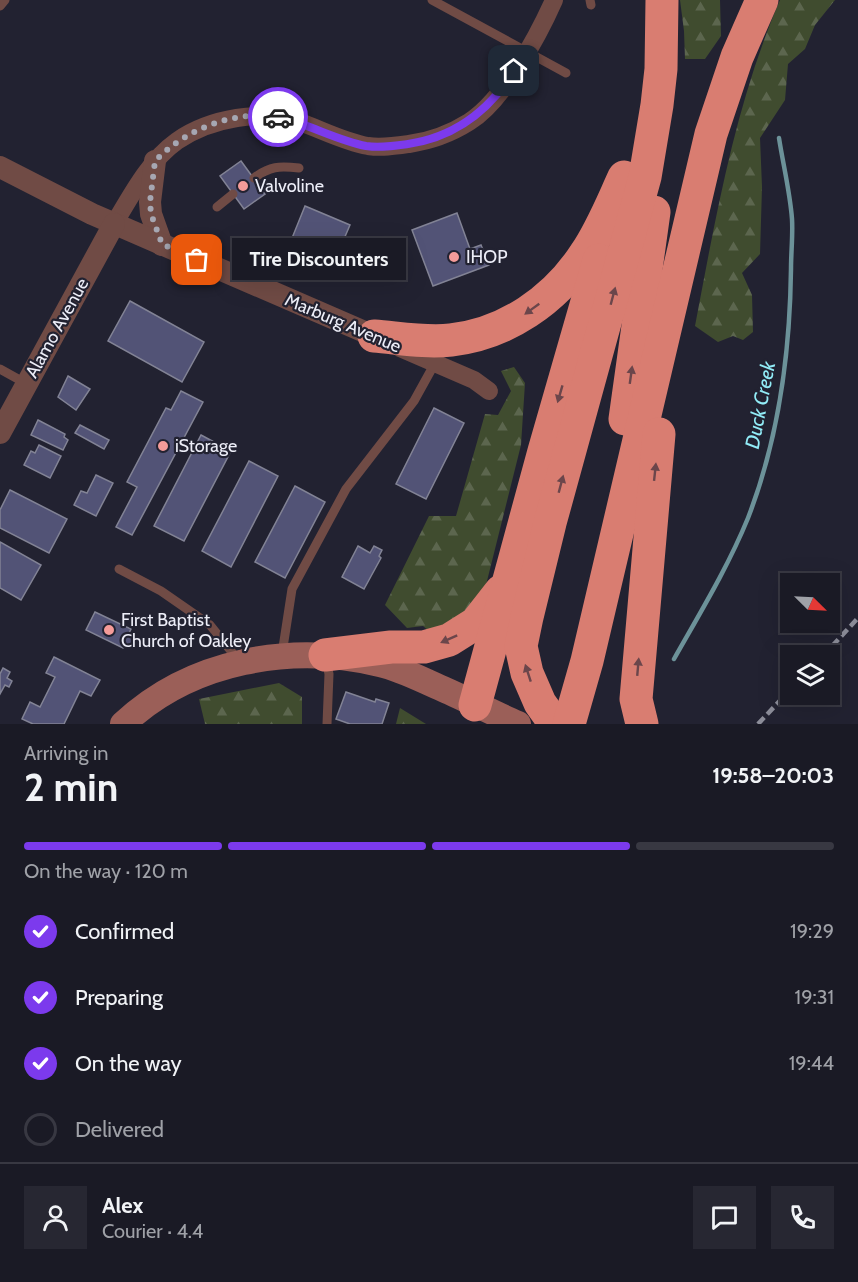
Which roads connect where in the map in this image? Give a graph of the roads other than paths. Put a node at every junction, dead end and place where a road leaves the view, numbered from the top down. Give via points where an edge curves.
1 (5, 0) edge
2 (432, 0) edge
3 (554, 0) edge
4 (762, 0) edge
5 (0, 6) edge
6 (655, 6) edge
7 (526, 52) junction
8 (737, 57) junction
9 (566, 73) dead end
10 (155, 161) junction
11 (0, 167) edge
12 (299, 168) dead end
13 (624, 177) junction
14 (254, 178) dead end
15 (233, 194) dead end
16 (217, 207) dead end
17 (114, 224) junction
18 (162, 244) junction
19 (374, 336) junction
20 (435, 363) junction
21 (0, 369) edge
22 (27, 384) junction
23 (489, 390) dead end
24 (0, 433) edge
25 (513, 565) junction
26 (119, 569) dead end
27 (325, 655) junction
28 (282, 656) junction
29 (587, 661) junction
30 (240, 662) junction
31 (475, 705) junction
32 (123, 724) edge
33 (327, 724) edge
34 (518, 724) edge
35 (555, 724) edge
36 (569, 724) edge
37 (642, 724) edge

1 - 5 lane
2 - 7 lane
3 - 7 street
4 - 8 highway
6 - 13 highway via 642,38 639,105
29 -> 6 highway via 665,125 669,82
35 -> 6 highway via 526,673 521,646 550,523 645,177 657,105
7 - 9 lane
7 - 10 street via 503,89 470,122 430,141 386,148 369,146 297,121 254,115 216,123 179,140
8 - 29 highway via 711,134
37 -> 8 highway via 636,699 658,440
10 - 17 street
10 - 18 street via 151,214
11 - 17 street, Marburg Avenue
12 - 14 lane via 278,166
13 -> 19 highway via 585,255 565,280 516,320 493,330 449,340
13 -> 25 highway
15 - 16 lane
17 - 18 street, Marburg Avenue
17 - 22 street, Alamo Avenue
18 - 19 street, Marburg Avenue
19 - 20 street, Marburg Avenue
20 - 23 street, Marburg Avenue
20 - 28 lane via 414,401 346,489 292,589
21 - 22 lane
22 - 24 street, Alamo Avenue
25 -> 27 highway via 498,597 476,623 449,640 424,647
25 - 31 highway
26 - 30 lane via 161,591 210,625
27 - 28 main road
27 - 31 main road via 408,673
27 - 33 lane via 329,674
28 - 30 main road
29 - 36 highway
30 - 32 main road via 183,684
31 - 34 main road

